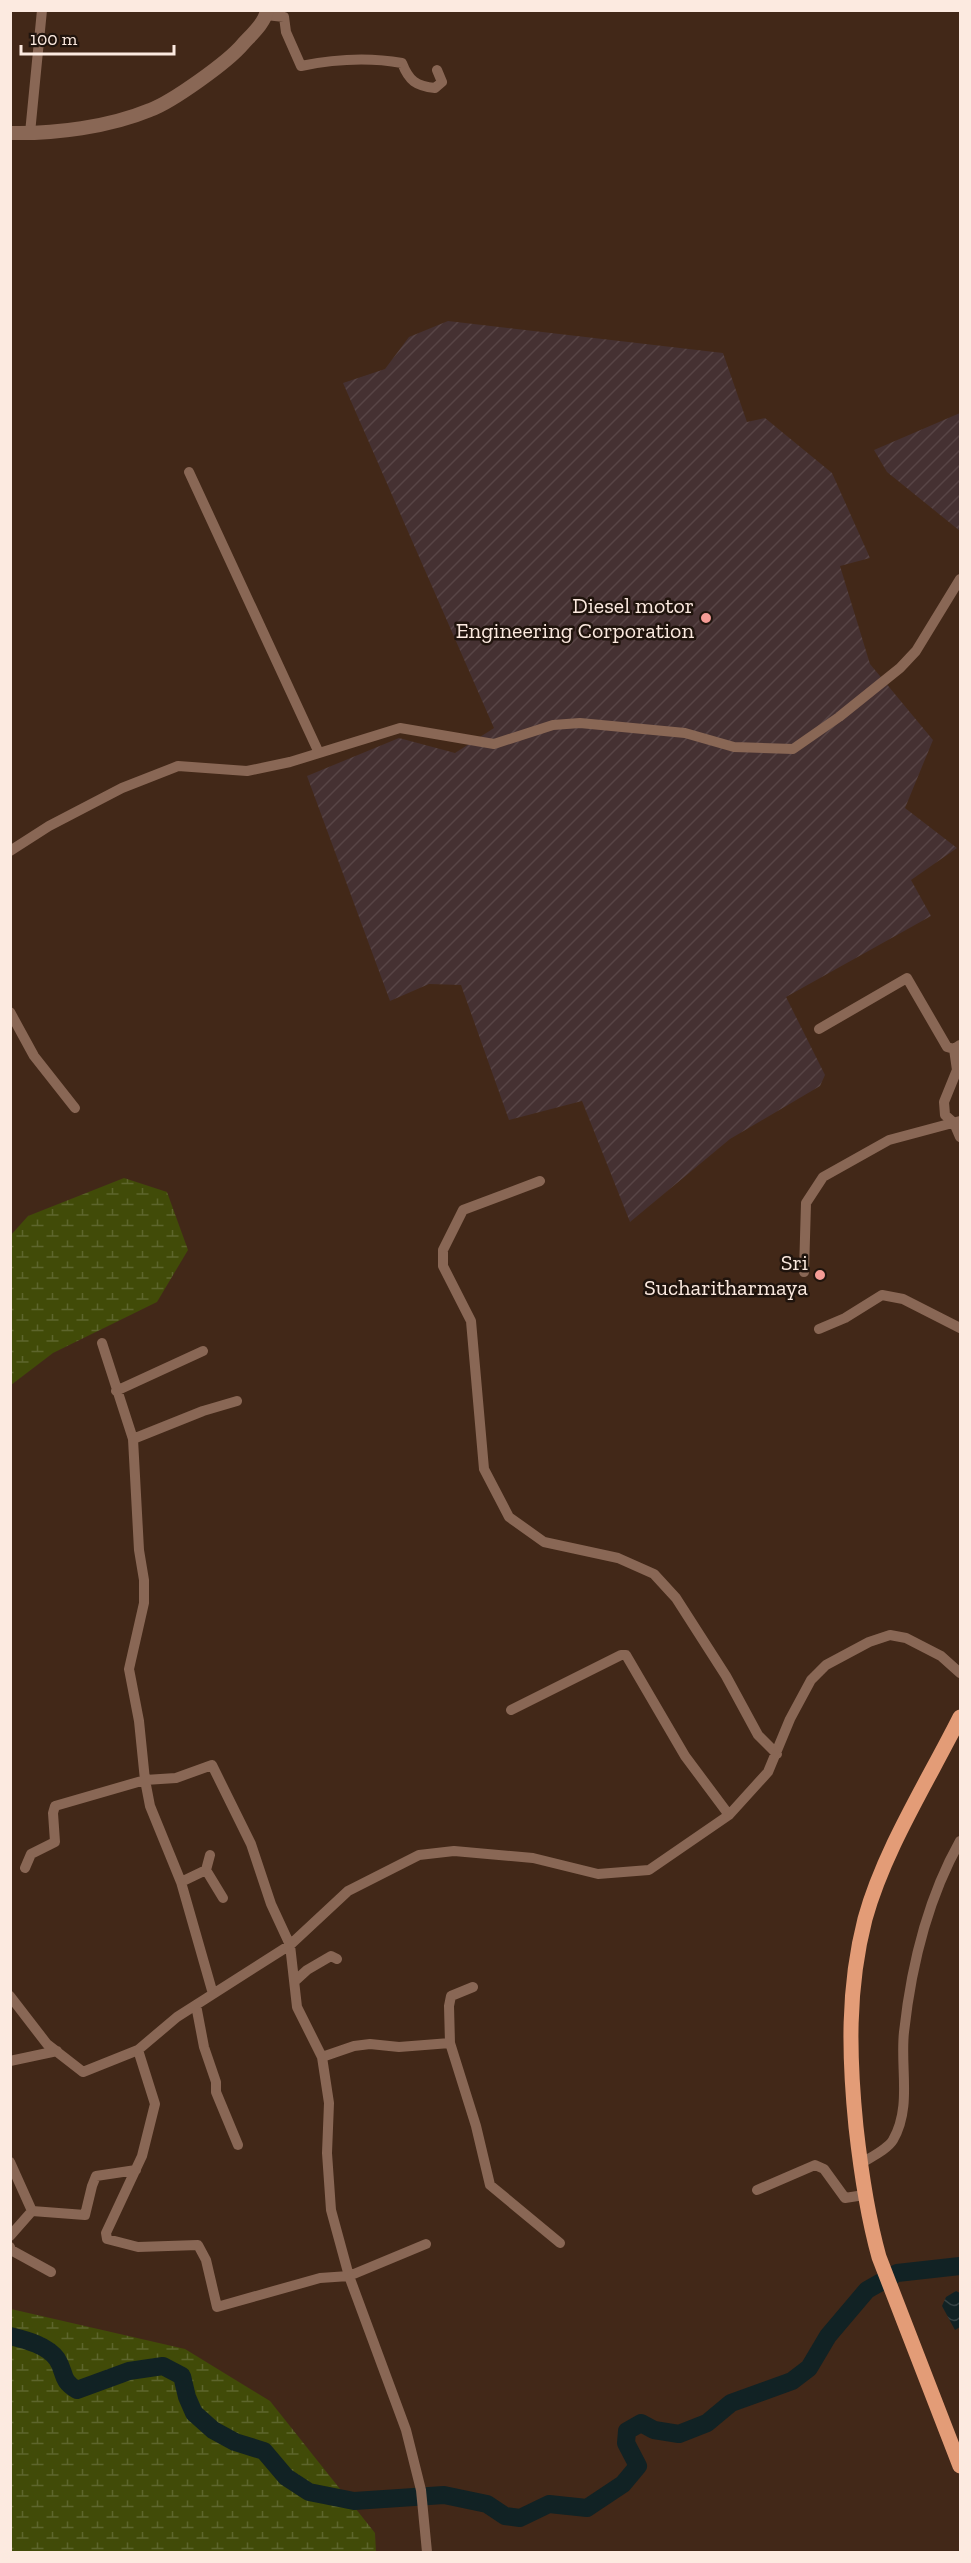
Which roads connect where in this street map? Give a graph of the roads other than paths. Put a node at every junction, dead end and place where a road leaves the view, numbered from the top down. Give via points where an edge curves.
1 (42, 10) edge
2 (266, 13) edge
3 (437, 70) dead end
4 (10, 133) edge
5 (30, 133) junction
6 (189, 472) dead end
7 (960, 579) edge
8 (319, 753) junction
9 (10, 851) edge
10 (10, 1012) edge
11 (819, 1029) dead end
12 (957, 1047) edge
13 (75, 1108) dead end
14 (957, 1122) edge
15 (960, 1137) edge
16 (540, 1181) dead end
17 (804, 1272) dead end
18 (960, 1328) edge
19 (819, 1329) dead end
20 (102, 1343) dead end
21 (203, 1351) dead end
22 (116, 1391) junction
23 (237, 1401) dead end
24 (133, 1439) junction
25 (960, 1673) edge
26 (512, 1710) dead end
27 (960, 1718) edge
28 (777, 1754) junction
29 (145, 1780) junction
30 (729, 1815) junction
31 (960, 1841) edge
32 (210, 1855) dead end
33 (25, 1868) dead end
34 (206, 1870) junction
35 (181, 1882) junction
36 (223, 1898) dead end
37 (290, 1945) junction
38 (337, 1959) dead end
39 (295, 1981) junction
40 (473, 1987) dead end
41 (213, 1994) junction
42 (10, 1996) edge
43 (196, 2006) junction
44 (450, 2043) junction
45 (138, 2050) junction
46 (57, 2051) junction
47 (322, 2057) junction
48 (10, 2061) edge
49 (238, 2145) dead end
50 (10, 2162) edge
51 (860, 2164) junction
52 (136, 2170) junction
53 (757, 2190) dead end
54 (864, 2195) junction
55 (32, 2211) junction
56 (10, 2236) edge
57 (560, 2243) dead end
58 (426, 2244) dead end
59 (10, 2247) edge
60 (51, 2272) dead end
61 (349, 2276) junction
62 (960, 2466) edge
63 (427, 2553) edge

1 - 5 street
2 - 3 street via 284,17 286,33 301,66 346,58 384,60 402,63 412,81 435,88 442,82
2 - 5 street via 236,52 151,110 55,133
4 - 5 street
6 - 8 street
7 - 8 street via 908,660 793,749 734,747 685,733 580,723 553,725 494,744 400,728
8 - 9 street via 247,771 178,766 122,788
10 - 13 street via 34,1056
11 - 12 street via 907,978 947,1047
12 - 14 street via 957,1070 944,1102 945,1115
14 - 15 street
14 - 17 street via 889,1140 823,1177 806,1203
16 - 28 street via 463,1210 443,1250 442,1266 471,1321 483,1469 509,1517 544,1542 618,1558 654,1574 676,1598 758,1735
18 - 19 street via 903,1299 882,1295
20 - 22 street
21 - 22 street
22 - 24 street
23 - 24 street
24 - 29 street via 144,1603 129,1669 140,1721
25 - 28 street via 941,1656 906,1638 890,1635 869,1642 826,1665 811,1680
26 - 30 street via 626,1655 685,1756
27 - 51 main road via 890,1856 866,1919 851,1989 849,2047
28 - 30 street via 768,1772
29 - 33 street via 55,1806 55,1842 31,1854
29 - 35 street via 150,1806
29 - 37 street via 176,1778 212,1764 251,1844
30 - 37 street via 649,1870 598,1874 533,1858 454,1851 419,1855 348,1891
31 - 51 street via 945,1868 916,1968 904,2032 905,2108 892,2142
32 - 34 street
34 - 35 street
34 - 36 street
35 - 41 street
37 - 39 street
37 - 41 street
38 - 39 street via 331,1956
39 - 47 street via 297,2007
40 - 44 street via 451,1996
41 - 43 street
42 - 46 street via 47,2044
43 - 45 street
43 - 49 street via 216,2092
44 - 47 street via 399,2047 370,2044
44 - 57 street via 490,2185
45 - 46 street via 83,2072
45 - 52 street via 155,2104
46 - 48 street
47 - 61 street via 329,2103 331,2210
50 - 55 street
51 - 54 main road
52 - 55 street via 96,2176 86,2215
52 - 61 street via 106,2233 107,2239 138,2247 198,2245 206,2260 217,2307 320,2278
53 - 54 street via 815,2165 824,2169 845,2198
54 - 62 main road via 879,2257
55 - 56 street
58 - 61 street
59 - 60 street
61 - 63 street via 406,2430 421,2490

